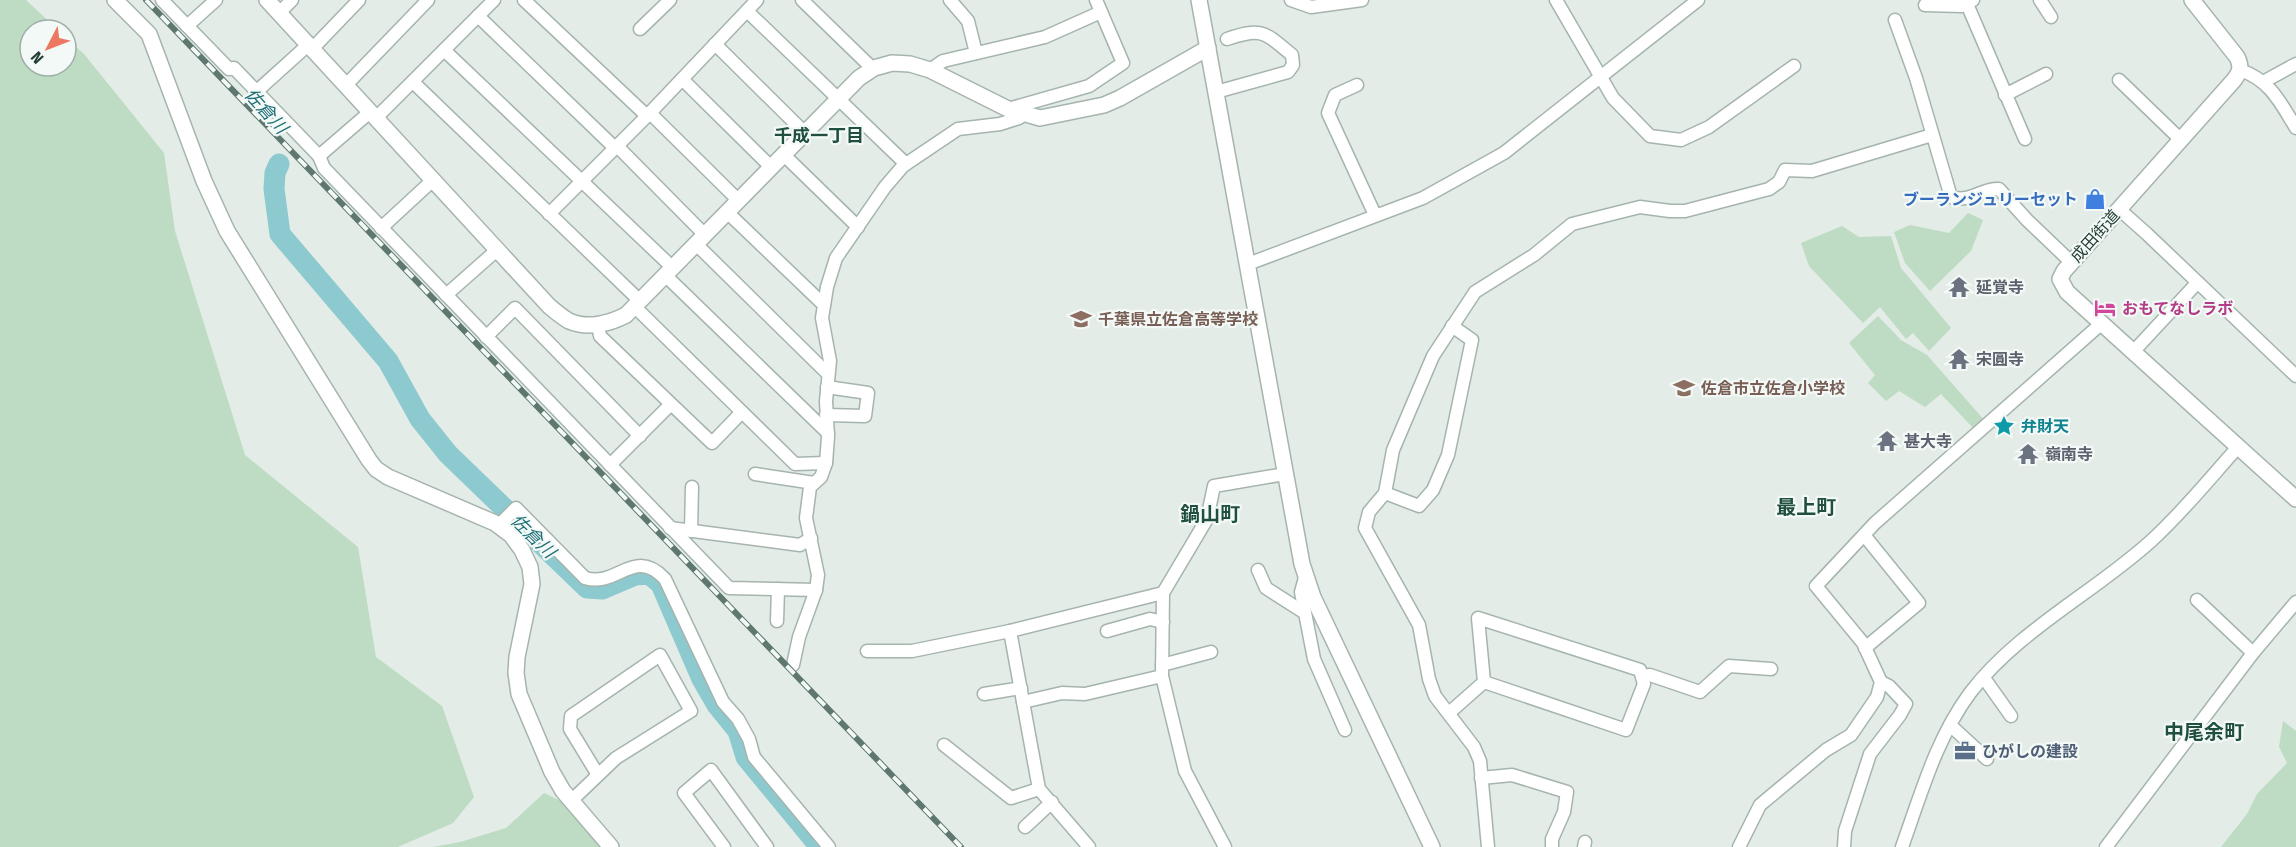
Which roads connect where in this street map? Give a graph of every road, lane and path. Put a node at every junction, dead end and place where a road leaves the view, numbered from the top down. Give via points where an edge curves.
1 (116, 0) edge
2 (162, 0) edge
3 (216, 0) edge
4 (267, 0) edge
5 (292, 0) edge
6 (359, 0) edge
7 (428, 0) edge
8 (494, 0) edge
9 (524, 0) edge
10 (670, 0) edge
11 (757, 0) edge
12 (802, 0) edge
13 (950, 0) edge
14 (1199, 0) edge
15 (1291, 0) edge
16 (1362, 0) edge
17 (1556, 0) edge
18 (1698, 0) edge
19 (2040, 0) edge
20 (2192, 0) edge
21 (1970, 2) edge
22 (1925, 5) dead end
23 (1099, 6) edge
24 (747, 11) junction
25 (279, 13) junction
26 (478, 16) junction
27 (2051, 17) dead end
28 (1895, 20) dead end
29 (187, 26) junction
30 (640, 28) dead end
31 (1227, 39) dead end
32 (715, 44) junction
33 (310, 47) junction
34 (1208, 48) junction
35 (444, 50) junction
36 (976, 53) junction
37 (2296, 64) edge
38 (1794, 66) dead end
39 (873, 69) junction
40 (930, 70) junction
41 (2240, 70) junction
42 (2046, 74) dead end
43 (1600, 77) junction
44 (682, 79) junction
45 (2119, 80) dead end
46 (413, 82) junction
47 (2263, 82) junction
48 (345, 85) junction
49 (1357, 86) dead end
50 (256, 91) junction
51 (1216, 92) junction
52 (2005, 95) junction
53 (839, 99) junction
54 (1013, 111) junction
55 (373, 115) junction
56 (648, 115) junction
57 (2296, 128) edge
58 (805, 133) junction
59 (1932, 135) junction
60 (2025, 139) dead end
61 (2180, 139) junction
62 (616, 147) junction
63 (784, 155) junction
64 (318, 156) junction
65 (906, 164) junction
66 (771, 167) junction
67 (433, 180) junction
68 (582, 181) junction
69 (739, 201) junction
70 (2120, 210) junction
71 (727, 212) junction
72 (549, 214) junction
73 (1375, 215) junction
74 (858, 227) junction
75 (381, 228) junction
76 (700, 239) junction
77 (497, 250) junction
78 (2072, 262) junction
79 (1248, 264) junction
80 (669, 272) junction
81 (2197, 283) junction
82 (446, 295) junction
83 (637, 304) junction
84 (824, 305) junction
85 (2102, 323) junction
86 (598, 326) junction
87 (1452, 326) junction
88 (486, 336) junction
89 (2133, 352) junction
90 (828, 374) junction
91 (2296, 376) edge
92 (827, 387) junction
93 (670, 405) junction
94 (742, 412) junction
95 (826, 415) junction
96 (828, 433) junction
97 (639, 436) junction
98 (2238, 447) junction
99 (826, 463) junction
100 (610, 465) junction
101 (755, 474) dead end
102 (1285, 474) junction
103 (814, 483) junction
104 (692, 487) dead end
105 (1385, 494) junction
106 (2296, 499) edge
107 (498, 525) junction
108 (670, 528) junction
109 (691, 531) junction
110 (1864, 535) junction
111 (811, 538) junction
112 (1258, 570) dead end
113 (1306, 574) junction
114 (777, 589) junction
115 (816, 590) junction
116 (1163, 593) junction
117 (2197, 600) dead end
118 (2296, 602) edge
119 (1305, 613) junction
120 (777, 621) dead end
121 (1163, 622) junction
122 (1010, 631) junction
123 (1107, 631) dead end
124 (1865, 648) junction
125 (867, 651) dead end
126 (1210, 652) dead end
127 (2253, 653) junction
128 (793, 665) dead end
129 (1771, 669) dead end
130 (1162, 670) junction
131 (1642, 676) junction
132 (1984, 678) junction
133 (1484, 682) junction
134 (1881, 682) junction
135 (1021, 688) junction
136 (984, 694) dead end
137 (1023, 702) junction
138 (1449, 713) junction
139 (2011, 716) dead end
140 (1950, 725) junction
141 (1345, 730) dead end
142 (944, 745) dead end
143 (1987, 759) dead end
144 (598, 775) junction
145 (1481, 778) junction
146 (1040, 789) junction
147 (571, 801) junction
148 (1052, 802) junction
149 (1024, 827) dead end
150 (611, 847) edge
151 (724, 847) edge
152 (767, 847) edge
153 (829, 847) edge
154 (1089, 847) edge
155 (1225, 847) edge
156 (1432, 847) edge
157 (1488, 847) edge
158 (1552, 847) edge
159 (1739, 847) edge
160 (1844, 847) edge
161 (1902, 847) edge
162 (2106, 847) edge

1 - 107 street via 149,34 227,231 369,460 388,477
2 - 29 street
3 - 29 street
4 - 25 street
5 - 25 street
6 - 33 street
7 - 48 street
8 - 26 street
9 - 56 street
10 - 30 street
11 - 24 street
12 - 39 street
13 - 36 street via 968,21
14 - 34 street
15 - 16 street via 1311,7
17 - 43 street
18 - 43 street
19 - 27 street
20 - 41 street via 2236,57
21 - 22 street via 1962,6
21 - 52 street
23 - 36 street via 1045,37
23 - 54 street via 1123,63 1089,86
24 - 32 street
24 - 53 street
25 - 33 street
26 - 35 street
26 - 62 street
28 - 59 street
29 - 50 street
31 - 51 street via 1264,33 1292,55 1293,66 1288,72
32 - 44 street
32 - 58 street
33 - 48 street
33 - 50 street
34 - 51 street
34 - 54 street via 1104,105 1040,118
35 - 46 street
35 - 68 street
36 - 40 street via 943,61
37 - 47 street
38 - 43 street via 1709,127 1681,140 1650,136 1613,98
39 - 40 street via 892,63
39 - 53 street
40 - 54 street
41 - 47 street
41 - 61 street, 成田街道
42 - 52 street
43 - 73 street via 1504,153 1424,198
44 - 56 street
44 - 66 street
45 - 61 street
46 - 55 street
46 - 72 street
47 - 57 street
48 - 55 street
49 - 73 street via 1335,94 1328,113
50 - 64 street
51 - 79 street
52 - 60 street
53 - 58 street
53 - 65 street
54 - 65 street via 1019,118 958,129
55 - 64 street
55 - 67 street
56 - 62 street
56 - 69 street
58 - 63 street
59 - 78 street via 1951,197 1966,199 1999,189
59 - 87 street via 1812,171 1785,170 1779,182 1769,189 1685,211 1640,207 1572,224 1534,255 1475,292
61 - 70 street, 成田街道
62 - 68 street
62 - 76 street
63 - 66 street
63 - 74 street
64 - 75 street via 324,168
65 - 74 street
66 - 69 street
67 - 75 street
67 - 77 street
68 - 72 street
68 - 80 street
69 - 71 street
70 - 78 street, 成田街道
70 - 81 street
71 - 76 street
71 - 84 street
72 - 83 street
73 - 79 street
74 - 84 street via 836,258
75 - 82 street
76 - 80 street
76 - 90 street
77 - 82 street
77 - 86 street via 549,306 570,321
78 - 85 street, 成田街道 via 2060,279 2067,292
79 - 102 street
80 - 83 street
80 - 96 street
81 - 89 street
81 - 91 street
82 - 88 street
83 - 86 street via 614,322
83 - 94 street
84 - 90 street
85 - 89 street, 成田街道
85 - 110 street
86 - 93 street via 600,336
87 - 105 street via 1433,356 1393,450
87 - 105 street via 1472,340 1448,455 1433,490 1419,506
88 - 97 street via 515,308
88 - 100 street
89 - 98 street, 成田街道
90 - 92 street
92 - 95 street
92 - 95 street via 868,393 866,416
93 - 94 street via 712,443
93 - 97 street
94 - 99 street via 795,464
95 - 96 street
96 - 99 street
97 - 100 street
98 - 106 street, 成田街道
98 - 132 street via 2151,541 2025,638
99 - 103 street
100 - 108 street
101 - 103 street
102 - 113 street
102 - 116 street via 1214,486 1207,519
103 - 111 street via 810,487 806,518
104 - 109 street
105 - 138 street via 1369,512 1365,528 1419,625 1429,679 1435,696
107 - 147 street via 511,534 530,567 532,584 517,657 519,694 552,772
107 - 153 street via 516,508 585,578 606,579 630,566 644,566 666,579 723,702 749,739 754,757
108 - 109 street
108 - 114 street via 729,588
109 - 111 street via 800,545
110 - 124 street via 1816,586
110 - 124 street via 1919,603
111 - 115 street via 818,575
112 - 119 street via 1266,588
113 - 119 street via 1300,592
113 - 156 street via 1313,597
114 - 115 street
114 - 120 street
115 - 128 street
116 - 121 street
116 - 122 street
117 - 127 street
118 - 127 street
119 - 141 street via 1314,659
121 - 123 street via 1150,619
121 - 130 street
122 - 125 street via 912,651
122 - 135 street
124 - 134 street
126 - 130 street
127 - 162 street
129 - 131 street via 1729,666 1700,692 1650,675
130 - 137 street via 1085,694 1062,693
130 - 155 street via 1185,771
131 - 133 street via 1644,684 1626,730
131 - 133 street via 1640,670 1478,618
132 - 139 street
132 - 140 street
133 - 138 street
134 - 159 street via 1877,697 1851,735 1826,750 1760,805
134 - 160 street via 1906,704 1870,754 1845,831
135 - 136 street
135 - 137 street
137 - 146 street
138 - 145 street via 1474,747
140 - 143 street
140 - 161 street via 1934,754
142 - 146 street via 1011,798
144 - 144 street via 616,758 691,711 660,655 571,716 570,729
144 - 147 street
145 - 157 street
145 - 158 street via 1512,776 1567,792
146 - 148 street
147 - 150 street
148 - 149 street
148 - 154 street
151 - 152 street via 684,793 711,770

